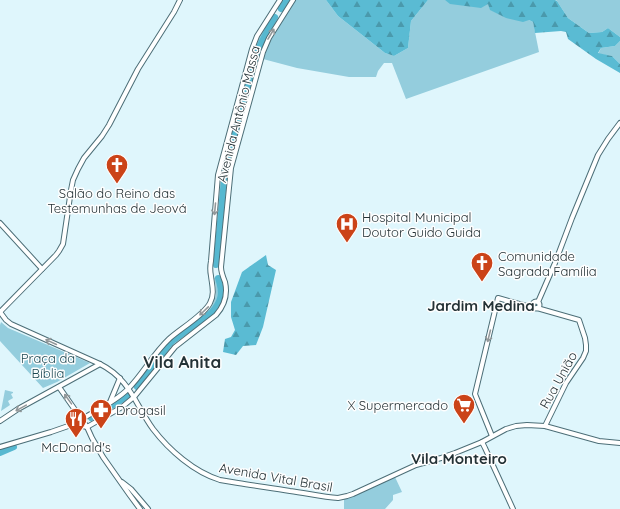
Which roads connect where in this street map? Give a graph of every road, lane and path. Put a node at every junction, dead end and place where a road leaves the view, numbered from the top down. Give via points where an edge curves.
1 (180, 0) edge
2 (280, 0) edge
3 (293, 0) edge
4 (620, 123) edge
5 (0, 223) edge
6 (42, 269) junction
7 (536, 305) junction
8 (0, 312) edge
9 (100, 364) junction
10 (120, 378) junction
11 (59, 387) junction
12 (129, 389) junction
13 (134, 397) junction
14 (110, 403) junction
15 (77, 412) junction
16 (82, 419) junction
17 (0, 421) edge
18 (74, 424) junction
19 (545, 426) junction
20 (87, 427) junction
21 (492, 436) junction
22 (482, 442) junction
23 (620, 443) edge
24 (0, 447) edge
25 (119, 479) junction
26 (140, 509) edge
27 (148, 509) edge
28 (513, 509) edge

1 - 6 street via 138,69 109,125 78,169 73,180 63,244
2 -> 12 street, Avenida Antônio Massa via 257,36 252,49 218,175 210,261 213,291 211,302 203,312 168,340
13 -> 3 street, Avenida Antônio Massa via 175,347 216,315 224,303 226,290 221,267 231,168 263,52
4 - 7 street via 598,155
5 - 6 street
6 - 8 street
7 - 19 street, Rua União via 579,320 586,345 583,358 566,383
7 -> 21 street via 498,298 475,394
9 -> 8 street, Avenida Vital Brasil via 11,324
9 - 10 street, Avenida Vital Brasil
9 - 11 street
10 - 12 street, Avenida Vital Brasil
10 - 14 street
15 -> 11 street
11 -> 17 street
12 - 13 street, Avenida Vital Brasil
12 - 14 street, Avenida Antônio Massa
13 - 20 street, Avenida Antônio Massa
13 - 22 street, Avenida Vital Brasil via 158,436 168,447 186,462 210,476 252,486 333,498 342,498 416,465
14 - 16 street, Avenida Antônio Massa
15 - 16 street
15 - 18 street
16 - 20 street
18 - 20 street
18 - 24 street
19 - 21 street, Avenida Vital Brasil via 516,426
19 - 23 street, Avenida Vital Brasil via 599,441
20 - 25 street via 103,457
21 - 22 street, Avenida Vital Brasil
22 - 28 street
25 - 26 street
25 - 27 street

